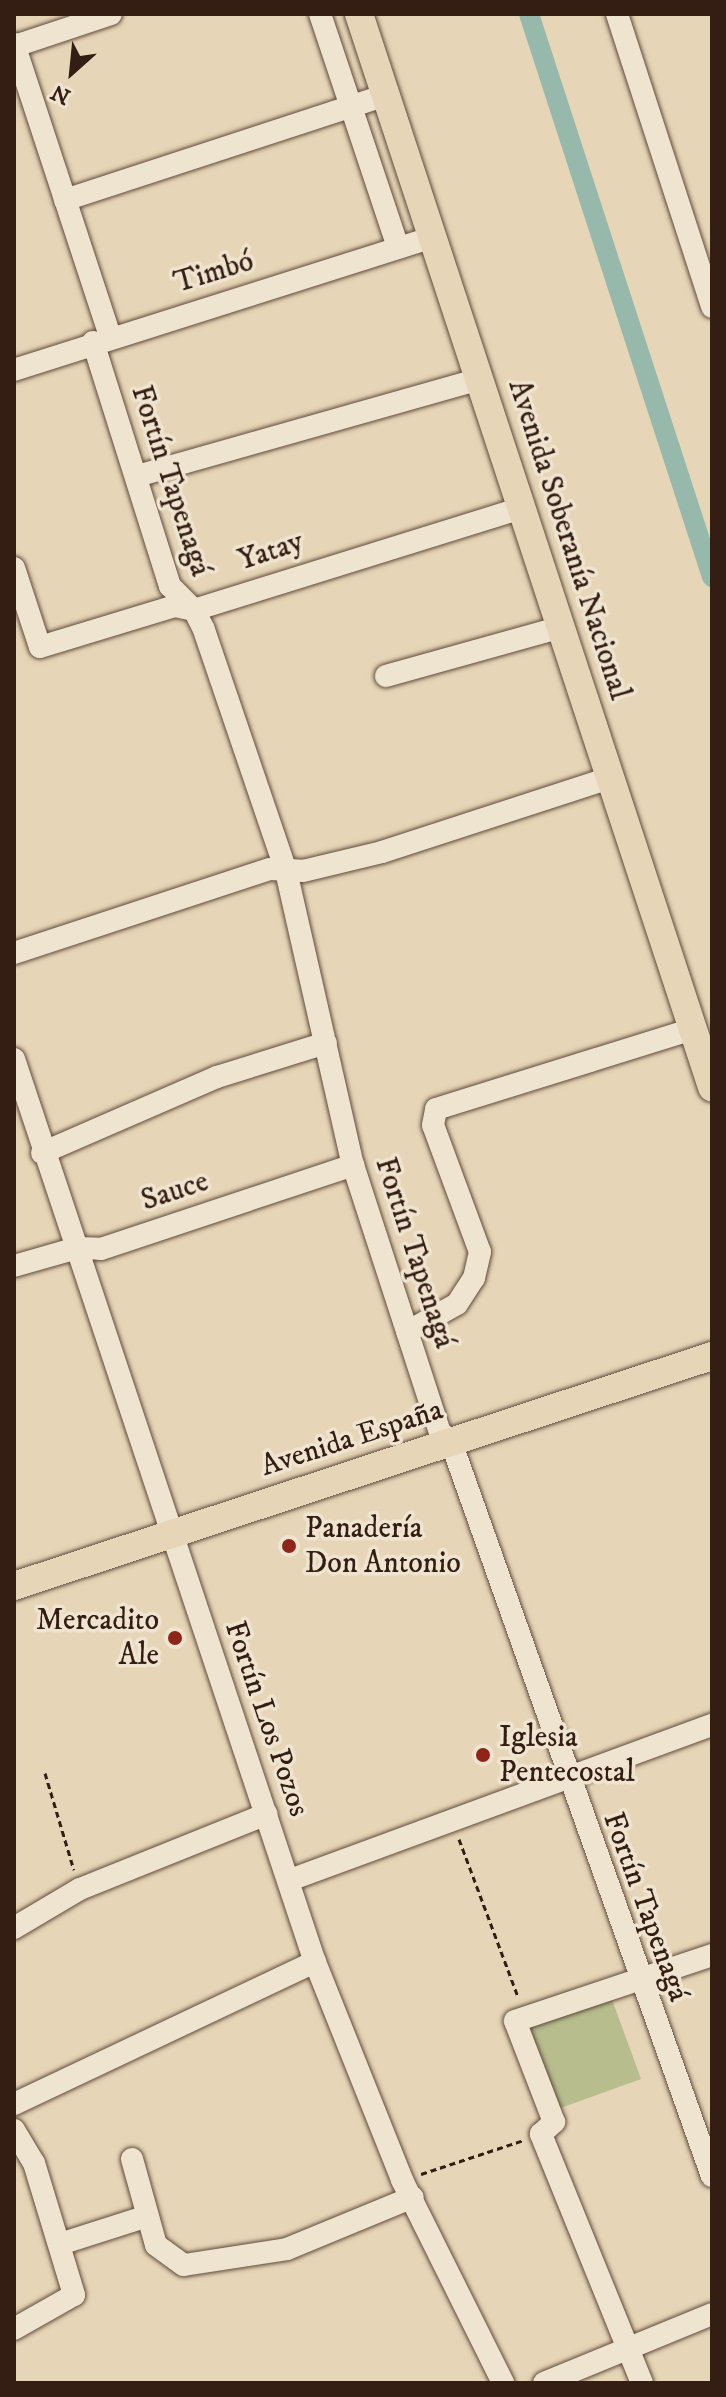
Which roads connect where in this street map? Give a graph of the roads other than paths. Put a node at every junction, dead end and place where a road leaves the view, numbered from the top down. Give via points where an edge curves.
1 (111, 14) edge
2 (320, 14) edge
3 (359, 14) edge
4 (617, 14) edge
5 (14, 45) edge
6 (386, 95) junction
7 (22, 96) edge
8 (351, 107) junction
9 (65, 200) junction
10 (433, 237) junction
11 (398, 247) junction
12 (712, 307) edge
13 (102, 339) junction
14 (14, 370) edge
15 (479, 379) junction
16 (137, 476) junction
17 (522, 508) junction
18 (14, 568) edge
19 (194, 610) junction
20 (561, 627) junction
21 (386, 676) dead end
22 (610, 778) junction
23 (286, 871) junction
24 (14, 953) edge
25 (693, 1029) junction
26 (326, 1043) junction
27 (14, 1059) edge
28 (712, 1087) edge
29 (42, 1153) junction
30 (353, 1165) junction
31 (77, 1248) junction
32 (14, 1266) edge
33 (407, 1332) junction
34 (712, 1356) edge
35 (451, 1442) junction
36 (170, 1534) junction
37 (14, 1586) edge
38 (712, 1725) edge
39 (567, 1780) junction
40 (267, 1814) junction
41 (290, 1880) junction
42 (14, 1928) edge
43 (712, 1955) edge
44 (315, 1962) junction
45 (639, 1979) junction
46 (14, 2104) edge
47 (14, 2130) edge
48 (132, 2159) dead end
49 (712, 2176) edge
50 (408, 2188) junction
51 (148, 2216) junction
52 (60, 2244) junction
53 (712, 2314) edge
54 (14, 2329) edge
55 (628, 2348) junction
56 (503, 2383) edge
57 (544, 2383) edge
58 (642, 2383) edge

1 - 5 street
2 - 8 street
3 - 6 main road, Avenida Soberanía Nacional
4 - 12 street
5 - 7 street, Fortín Tapenagá
6 - 8 street
6 - 10 main road, Avenida Soberanía Nacional
7 - 9 street, Fortín Tapenagá
8 - 9 street
8 - 11 street
9 - 13 street, Fortín Tapenagá
10 - 11 street, Timbó
10 - 15 main road, Avenida Soberanía Nacional
11 - 13 street, Timbó
13 - 14 street, Timbó
13 - 16 street, Fortín Tapenagá
15 - 16 street
15 - 17 main road, Avenida Soberanía Nacional
16 - 19 street, Fortín Tapenagá via 170,586
17 - 19 street, Yatay
17 - 20 main road, Avenida Soberanía Nacional
18 - 19 street, Yatay via 40,647 175,606
19 - 23 street, Fortín Tapenagá
20 - 21 street
20 - 22 main road, Avenida Soberanía Nacional
22 - 23 street via 382,852
22 - 25 main road, Avenida Soberanía Nacional
23 - 24 street via 270,869
23 - 26 street, Fortín Tapenagá
25 - 28 main road, Avenida Soberanía Nacional
25 - 33 street via 436,1109 433,1125 480,1252 474,1278 457,1304
26 - 29 street via 217,1077
26 - 30 street, Fortín Tapenagá
27 - 29 street, Fortín Los Pozos
29 - 31 street, Fortín Los Pozos
30 - 31 street, Sauce via 101,1249
30 - 33 street, Fortín Tapenagá
31 - 32 street, Sauce
31 - 36 street, Fortín Los Pozos
33 - 35 street, Fortín Tapenagá via 440,1432
34 - 35 main road, Avenida España
35 - 36 main road, Avenida España
35 - 39 street, Fortín Tapenagá
36 - 37 main road, Avenida España
36 - 40 street, Fortín Los Pozos
38 - 39 street
39 - 41 street
39 - 45 street, Fortín Tapenagá
40 - 41 street, Fortín Los Pozos
40 - 42 street via 80,1889
41 - 44 street, Fortín Los Pozos
43 - 45 street
44 - 46 street
44 - 50 street, Fortín Los Pozos
45 - 49 street, Fortín Tapenagá
45 - 55 street via 515,2021 554,2122 541,2134
47 - 52 street via 34,2163
48 - 51 street
50 - 51 street via 287,2249 201,2267 167,2257
50 - 56 street, Fortín Los Pozos
51 - 52 street
52 - 54 street via 74,2295
53 - 55 street
55 - 57 street
55 - 58 street

